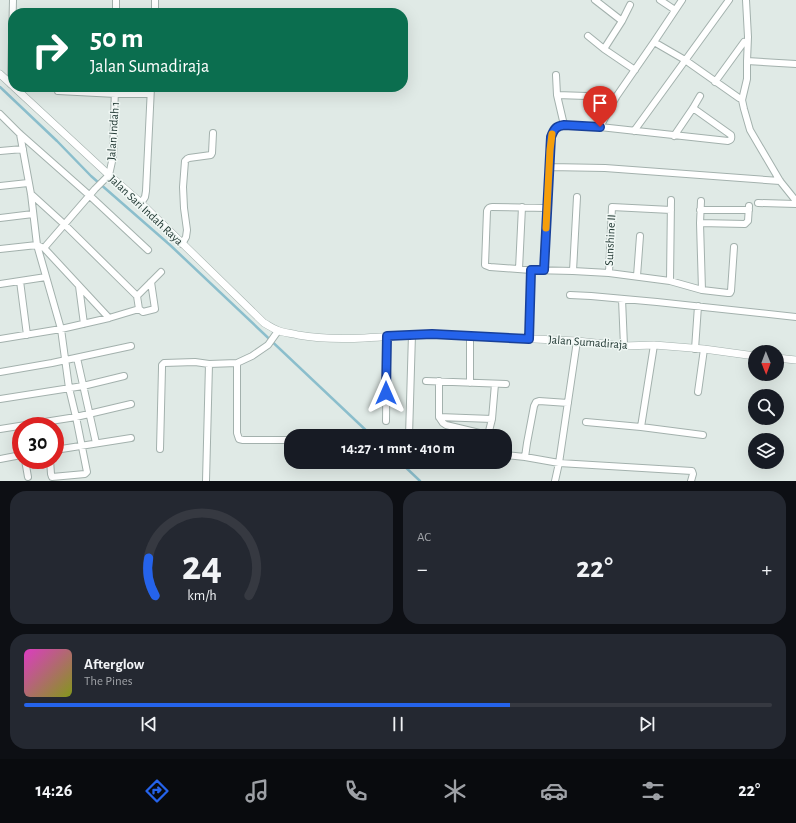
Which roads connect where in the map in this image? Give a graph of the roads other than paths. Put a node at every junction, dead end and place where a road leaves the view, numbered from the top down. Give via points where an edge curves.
1 (595, 0) edge
2 (660, 0) edge
3 (682, 0) edge
4 (729, 0) edge
5 (746, 0) edge
6 (630, 5) dead end
7 (675, 10) junction
8 (622, 20) junction
9 (588, 36) dead end
10 (654, 42) junction
11 (744, 42) dead end
12 (604, 49) junction
13 (685, 60) junction
14 (747, 61) junction
15 (796, 64) edge
16 (634, 70) junction
17 (0, 74) edge
18 (556, 75) dead end
19 (8, 81) edge
20 (715, 82) junction
21 (19, 92) edge
22 (77, 92) edge
23 (116, 94) junction
24 (150, 94) joint
25 (557, 95) junction
26 (700, 96) dead end
27 (616, 97) junction
28 (739, 98) dead end
29 (693, 108) junction
30 (0, 114) edge
31 (564, 125) junction
32 (600, 127) junction
33 (634, 131) junction
34 (212, 132) dead end
35 (20, 134) junction
36 (674, 136) junction
37 (24, 149) junction
38 (0, 151) edge
39 (549, 167) junction
40 (107, 176) junction
41 (780, 181) junction
42 (28, 183) junction
43 (0, 186) edge
44 (31, 194) junction
45 (89, 195) junction
46 (577, 197) dead end
47 (671, 200) dead end
48 (701, 200) dead end
49 (796, 202) edge
50 (141, 203) junction
51 (758, 203) dead end
52 (522, 207) junction
53 (547, 208) junction
54 (671, 210) junction
55 (700, 210) junction
56 (33, 214) junction
57 (0, 218) edge
58 (700, 223) junction
59 (64, 224) junction
60 (640, 236) dead end
61 (182, 244) junction
62 (37, 245) junction
63 (734, 247) dead end
64 (44, 248) junction
65 (0, 249) edge
66 (148, 250) dead end
67 (519, 269) junction
68 (531, 270) junction
69 (544, 270) junction
70 (573, 270) junction
71 (161, 272) dead end
72 (609, 273) junction
73 (46, 276) junction
74 (637, 276) junction
75 (20, 281) junction
76 (670, 281) junction
77 (151, 282) junction
78 (0, 284) edge
79 (79, 286) junction
80 (702, 290) junction
81 (570, 295) dead end
82 (137, 296) junction
83 (622, 299) junction
84 (698, 306) junction
85 (139, 309) junction
86 (796, 317) edge
87 (109, 318) junction
88 (84, 324) junction
89 (61, 329) junction
90 (276, 334) junction
91 (412, 334) junction
92 (27, 335) junction
93 (387, 336) junction
94 (470, 336) junction
95 (529, 339) junction
96 (0, 340) edge
97 (577, 341) junction
98 (131, 346) dead end
99 (624, 346) junction
100 (654, 346) junction
101 (696, 349) junction
102 (704, 349) junction
103 (748, 355) edge
104 (77, 358) junction
105 (784, 359) edge
106 (796, 360) edge
107 (65, 361) junction
108 (237, 362) junction
109 (209, 364) junction
110 (0, 372) edge
111 (124, 376) dead end
112 (426, 381) dead end
113 (439, 381) junction
114 (470, 383) junction
115 (495, 384) junction
116 (506, 384) dead end
117 (83, 386) junction
118 (69, 388) junction
119 (698, 392) dead end
120 (0, 399) edge
121 (568, 403) junction
122 (131, 404) dead end
123 (89, 413) junction
124 (76, 417) junction
125 (439, 417) junction
126 (492, 419) junction
127 (386, 421) dead end
128 (586, 422) dead end
129 (641, 427) junction
130 (0, 429) edge
131 (409, 429) edge
132 (703, 435) dead end
133 (131, 438) dead end
134 (284, 440) edge
135 (96, 443) junction
136 (82, 445) junction
137 (64, 448) edge
138 (160, 449) dead end
139 (512, 456) edge
140 (12, 457) edge
141 (525, 457) junction
142 (0, 459) edge
143 (559, 463) junction
144 (27, 469) edge
145 (51, 469) edge
146 (28, 477) dead end
147 (206, 481) edge
148 (555, 481) edge
149 (691, 481) edge

1 - 8 street
2 - 7 street
3 - 7 street
4 - 13 street
5 - 14 street
6 - 8 street
7 - 10 street
8 - 12 street
9 - 12 street
10 - 13 street
10 - 16 street
11 - 20 street
12 - 16 street
13 - 20 street
13 - 33 street
14 - 15 street
14 - 41 street via 747,79 742,100 744,109 750,130
16 - 27 street
17 - 19 street, Jalan Sari Indah Raya
18 - 25 street
20 - 28 street
21 - 40 street, Jalan Sari Indah Raya
22 - 23 street
23 - 24 street
23 - 40 street, Jalan Indah 1 via 113,157
24 - 50 street via 146,190
25 - 27 street
25 - 31 street
26 - 29 street
27 - 32 street
29 - 36 street
29 - 36 street via 731,135 731,140
30 - 35 street
31 - 32 street
31 - 39 street via 556,127 551,137
32 - 33 street
33 - 36 street
34 - 61 street via 211,155 189,158 185,162 183,187 187,230
35 - 37 street
35 - 45 street
37 - 38 street
37 - 42 street
39 - 41 street via 605,168
39 - 53 street
40 - 45 street
40 - 50 street, Jalan Sari Indah Raya
41 - 49 street
42 - 43 street
42 - 44 street
44 - 56 street
44 - 59 street
45 - 59 street
45 - 66 street
46 - 70 street
47 - 54 street
48 - 55 street
49 - 51 street
50 - 61 street, Jalan Sari Indah Raya
52 - 53 street
52 - 67 street
52 - 67 street via 490,207 487,211 485,263 490,267
53 - 69 street
54 - 72 street, Sunshine II via 612,207
54 - 76 street
55 - 58 street
55 - 58 street via 749,208 748,221 745,224
56 - 57 street
56 - 62 street
58 - 80 street
59 - 64 street
59 - 82 street
60 - 74 street
61 - 90 street, Jalan Sari Indah Raya
62 - 64 street
62 - 65 street
62 - 73 street
63 - 80 street via 732,291 730,293
64 - 79 street
67 - 68 street
68 - 69 street
68 - 95 street
69 - 70 street
70 - 72 street
71 - 77 street
72 - 74 street
73 - 75 street
73 - 89 street
74 - 76 street
75 - 78 street
75 - 92 street
76 - 80 street
77 - 82 street
77 - 85 street via 155,309 143,312
79 - 87 street
79 - 88 street
81 - 83 street
82 - 85 street
83 - 84 street
83 - 99 street
84 - 86 street
84 - 101 street
85 - 87 street
87 - 88 street
88 - 89 street
89 - 92 street
89 - 107 street
90 - 93 street, Jalan Sumadiraja via 327,338
90 - 108 street via 268,345
91 - 93 street, Jalan Sumadiraja
91 - 94 street, Jalan Sumadiraja
91 - 131 street
92 - 96 street
93 - 127 street
94 - 95 street, Jalan Sumadiraja
94 - 114 street
95 - 97 street, Jalan Sumadiraja
97 - 99 street, Jalan Sumadiraja
97 - 121 street
98 - 104 street
99 - 100 street, Jalan Sumadiraja
100 - 101 street, Jalan Sumadiraja
100 - 129 street
101 - 102 street, Jalan Sumadiraja
102 - 103 street, Jalan Sumadiraja
102 - 119 street
104 - 107 street
104 - 117 street
105 - 106 street
107 - 110 street
107 - 118 street
108 - 109 street
108 - 134 street via 239,439
109 - 138 street via 195,362 162,365
109 - 147 street
111 - 117 street
112 - 113 street
113 - 114 street
113 - 125 street
114 - 115 street
115 - 116 street
115 - 126 street
117 - 118 street
117 - 123 street
118 - 120 street
118 - 124 street
121 - 141 street via 536,402
121 - 143 street
122 - 123 street
123 - 124 street
123 - 135 street
124 - 130 street
124 - 136 street
125 - 126 street
125 - 126 street via 446,425 488,435
128 - 129 street
129 - 132 street
133 - 135 street
135 - 136 street
136 - 137 street
136 - 145 street via 87,473 52,477
139 - 141 street
140 - 142 street
141 - 143 street
143 - 148 street
143 - 149 street via 692,471
144 - 146 street

